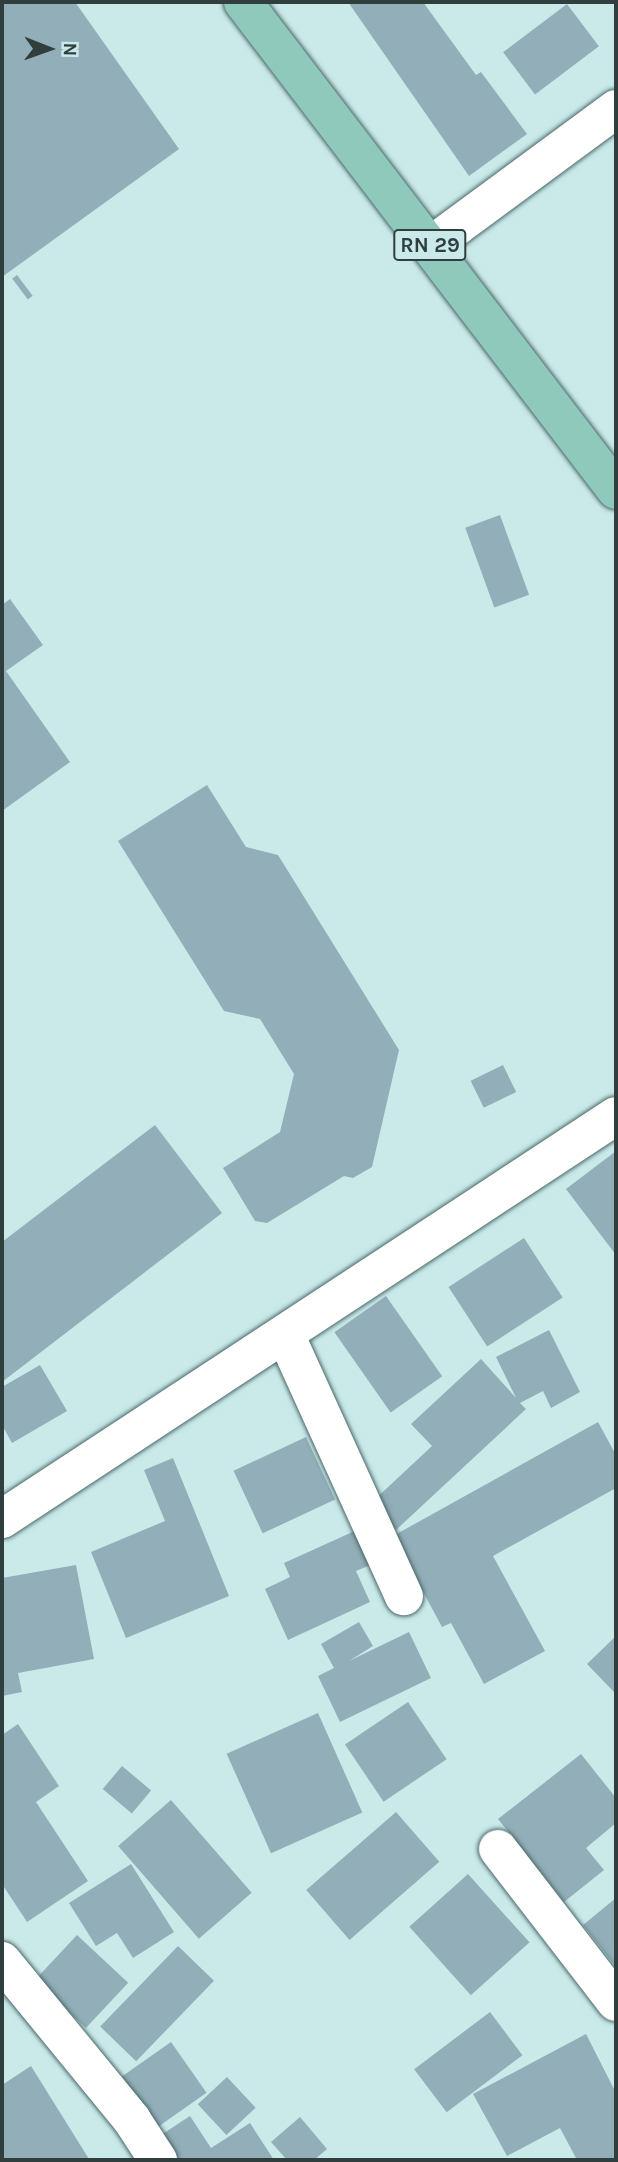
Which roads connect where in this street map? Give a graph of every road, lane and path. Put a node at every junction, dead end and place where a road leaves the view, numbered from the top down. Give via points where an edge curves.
1 (243, 2) edge
2 (616, 109) edge
3 (430, 246) junction
4 (616, 490) edge
5 (616, 1116) edge
6 (285, 1334) junction
7 (2, 1520) edge
8 (404, 1596) dead end
9 (498, 1849) dead end
10 (2, 1961) edge
11 (616, 2002) edge
12 (158, 2160) edge

1 - 3 main road, RN 29
2 - 3 street
3 - 4 main road, RN 29
5 - 6 street
6 - 7 street
6 - 8 street
9 - 11 street
10 - 12 street via 132,2120

